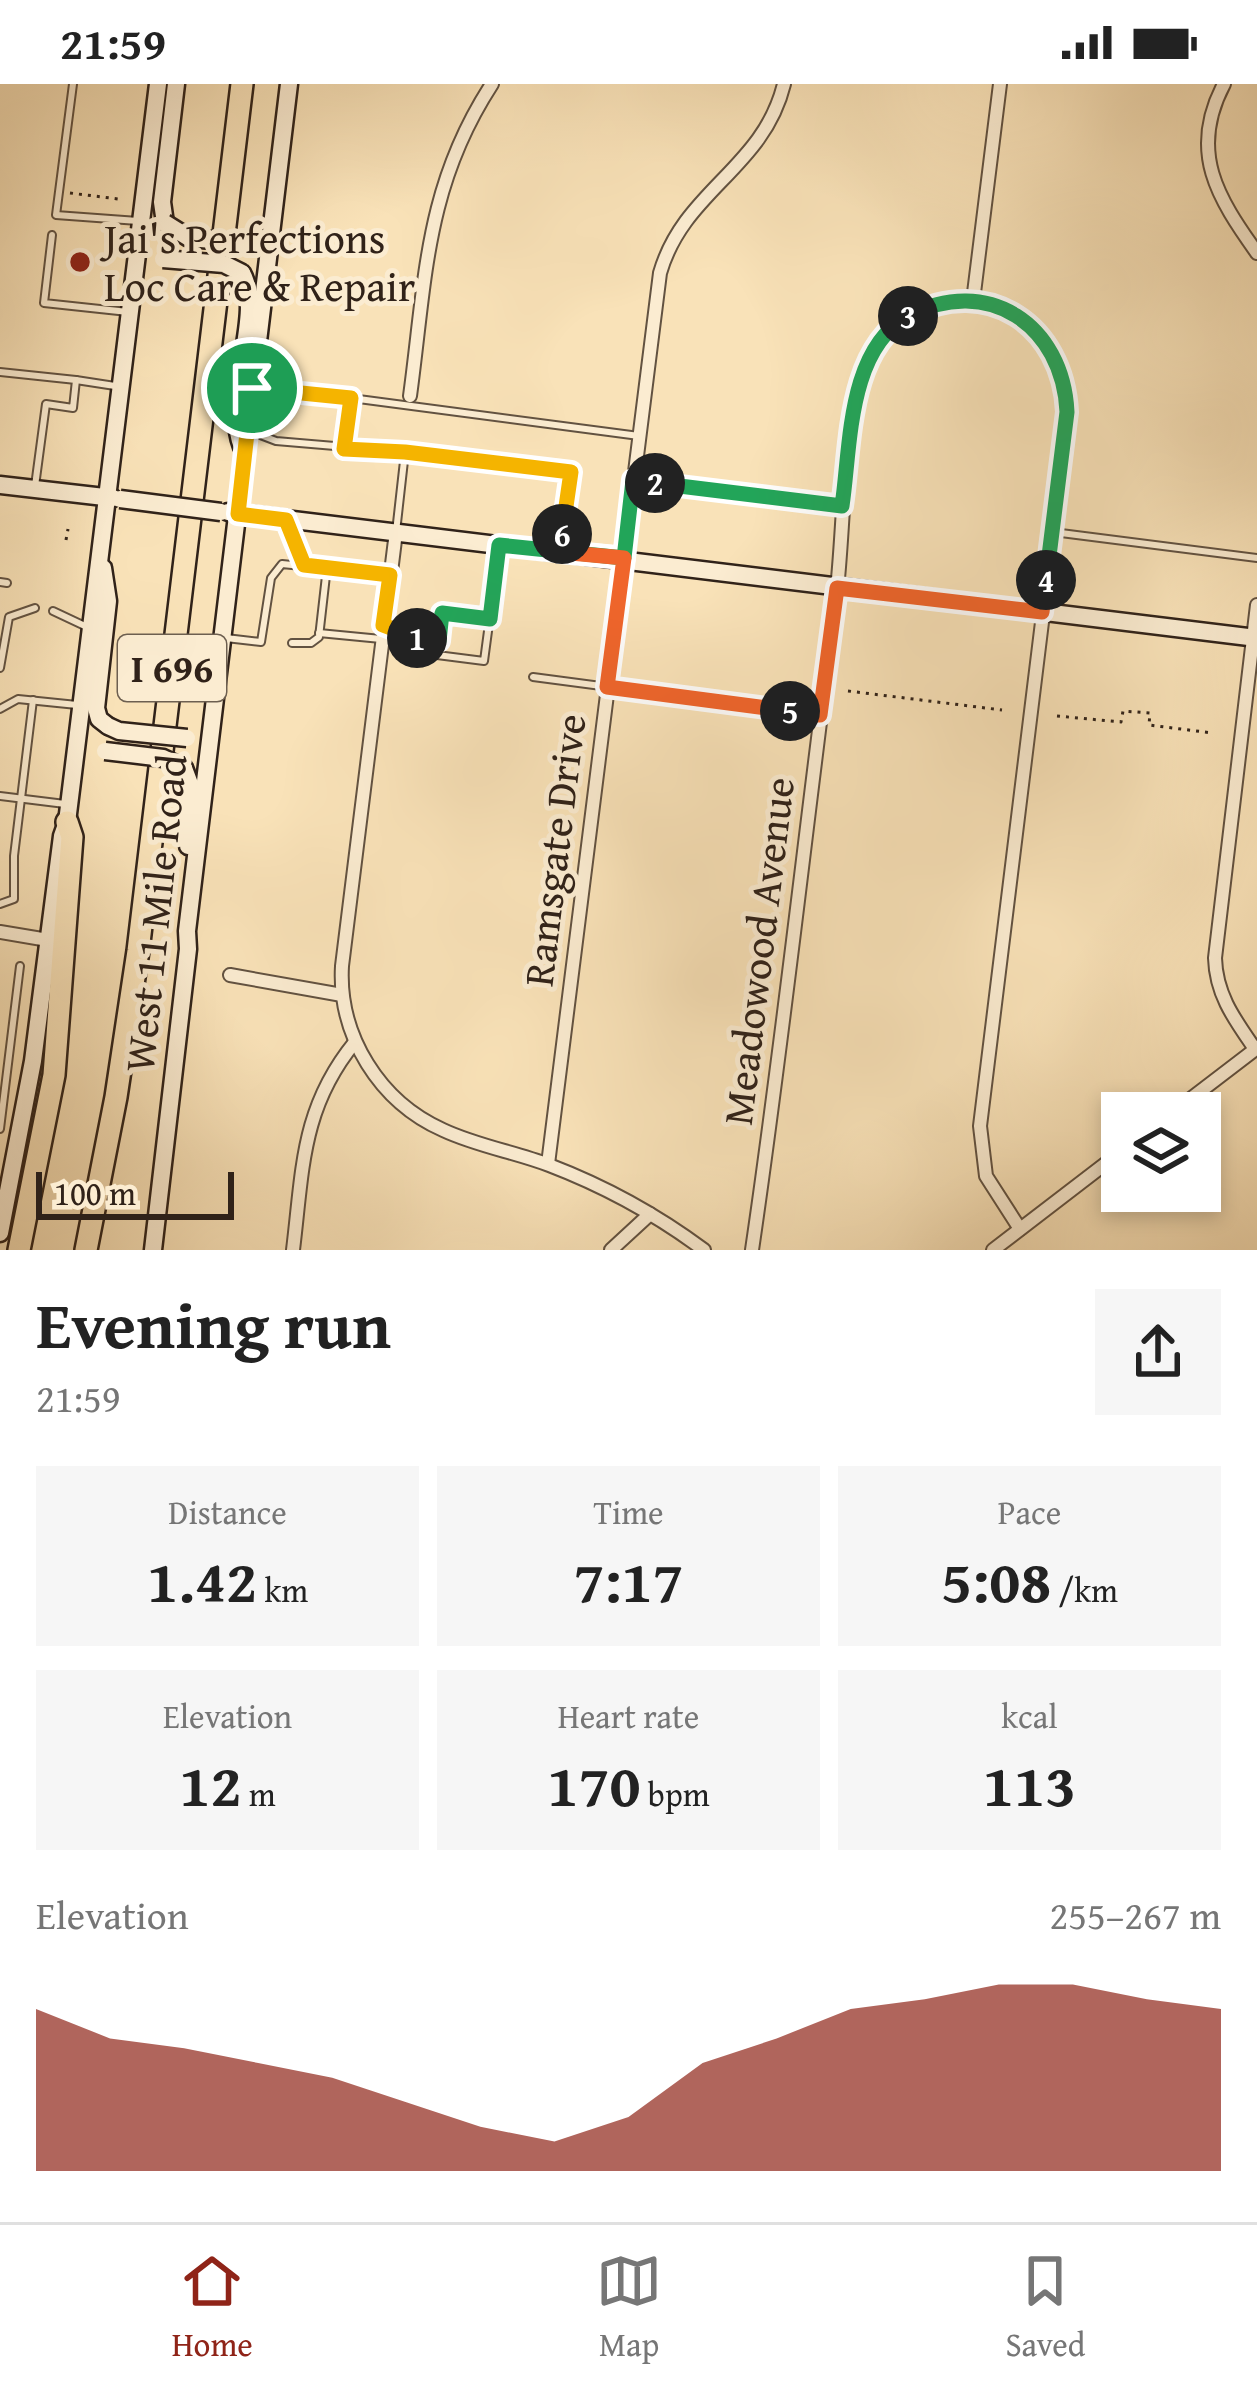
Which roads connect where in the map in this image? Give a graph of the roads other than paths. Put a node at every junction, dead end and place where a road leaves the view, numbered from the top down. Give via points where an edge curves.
1 (73, 84) edge
2 (158, 84) edge
3 (176, 84) edge
4 (242, 84) edge
5 (289, 84) edge
6 (492, 84) edge
7 (784, 84) edge
8 (1000, 84) edge
9 (1224, 84) edge
10 (141, 221) junction
11 (272, 226) junction
12 (52, 236) dead end
13 (1257, 253) edge
14 (135, 276) junction
15 (974, 301) junction
16 (128, 313) junction
17 (0, 372) edge
18 (76, 380) junction
19 (119, 387) junction
20 (252, 388) junction
21 (410, 396) dead end
22 (351, 398) junction
23 (247, 430) junction
24 (639, 436) junction
25 (344, 449) junction
26 (405, 452) junction
27 (244, 454) junction
28 (633, 480) junction
29 (0, 485) edge
30 (34, 489) junction
31 (113, 498) junction
32 (842, 506) junction
33 (229, 513) junction
34 (286, 520) junction
35 (396, 532) junction
36 (1052, 532) junction
37 (499, 545) junction
38 (560, 552) junction
39 (624, 558) junction
40 (1257, 558) edge
41 (304, 565) junction
42 (327, 567) junction
43 (390, 575) junction
44 (837, 588) junction
45 (1257, 605) edge
46 (35, 608) dead end
47 (52, 611) dead end
48 (1042, 612) junction
49 (490, 619) junction
50 (97, 630) junction
51 (382, 632) junction
52 (320, 633) junction
53 (441, 636) junction
54 (223, 638) junction
55 (1255, 638) edge
56 (292, 643) dead end
57 (0, 668) edge
58 (532, 677) dead end
59 (607, 687) junction
60 (33, 700) junction
61 (80, 706) junction
62 (0, 709) edge
63 (820, 715) junction
64 (213, 716) junction
65 (73, 772) junction
66 (0, 796) edge
67 (21, 799) junction
68 (68, 813) junction
69 (0, 904) edge
70 (189, 913) junction
71 (0, 932) edge
72 (49, 940) junction
73 (230, 975) dead end
74 (44, 978) junction
75 (342, 994) junction
76 (356, 1042) junction
77 (1256, 1048) edge
78 (1199, 1092) edge
79 (0, 1129) edge
80 (8, 1156) edge
81 (548, 1164) junction
82 (1101, 1167) edge
83 (650, 1214) junction
84 (1020, 1229) junction
85 (0, 1232) edge
86 (19, 1250) edge
87 (86, 1250) edge
88 (153, 1250) edge
89 (293, 1250) edge
90 (611, 1250) edge
91 (704, 1250) edge
92 (752, 1250) edge
93 (993, 1250) edge

1 - 10 lane via 56,214
2 - 10 main road
3 - 11 main road, bridge via 165,223 189,238 247,243
4 - 87 highway, I 696 via 138,951
5 - 11 main road, West 11 Mile Road
6 - 21 street via 437,203
7 - 24 street, Ramsgate Drive via 765,135 691,211 666,252
8 - 15 street
9 - 13 street via 1210,121 1212,172 1219,197
10 - 14 main road
11 - 20 main road, West 11 Mile Road
12 - 16 lane via 44,303
14 - 16 main road
14 - 27 main road, bridge via 163,259 242,273 249,295 233,425
15 - 32 street, Meadowood Avenue via 943,302 900,320 868,359
15 - 36 street via 1030,325 1061,371 1067,412
16 - 19 main road
17 - 18 lane
18 - 19 lane
18 - 30 lane via 73,408 46,404
19 - 31 main road
20 - 22 lane
20 - 23 main road, West 11 Mile Road
22 - 24 lane
22 - 25 lane
23 - 25 lane
23 - 27 main road, West 11 Mile Road
24 - 28 street, Ramsgate Drive
25 - 26 lane
26 - 35 lane
26 - 38 lane via 571,472
27 - 33 main road, West 11 Mile Road
28 - 32 lane
28 - 39 street, Ramsgate Drive
29 - 30 main road
30 - 31 main road
31 - 33 main road, bridge
31 - 50 main road via 100,543
32 - 44 street, Meadowood Avenue
33 - 34 main road
33 - 54 main road, West 11 Mile Road
34 - 35 main road
34 - 41 lane
35 - 37 main road
35 - 43 street
36 - 40 lane
36 - 48 street
37 - 38 main road
37 - 49 lane
38 - 39 main road
39 - 44 main road
39 - 59 street, Ramsgate Drive
41 - 42 lane
41 - 54 lane via 282,563 271,578 261,642
42 - 43 lane
42 - 52 lane
43 - 51 street
44 - 48 main road
44 - 63 street, Meadowood Avenue
45 - 55 street
46 - 57 lane via 8,617
47 - 50 lane
48 - 55 main road
48 - 84 street via 980,1126 986,1175
49 - 53 lane via 442,613
49 - 53 lane via 484,661 437,655
50 - 61 main road
50 - 64 main road, bridge via 95,708 108,726 187,738
51 - 52 lane
51 - 53 lane
51 - 75 street
52 - 56 lane via 311,643
54 - 64 main road, West 11 Mile Road
55 - 77 street via 1215,958 1226,1007
58 - 59 lane
59 - 63 lane
59 - 81 street, Ramsgate Drive
60 - 61 lane
60 - 62 lane
60 - 67 lane
61 - 65 main road
63 - 92 street, Meadowood Avenue
64 - 70 main road, West 11 Mile Road
65 - 68 main road
65 - 70 main road, bridge via 84,758 105,752 184,768
66 - 67 lane
67 - 68 lane
67 - 69 lane via 14,899
68 - 72 main road
68 - 86 highway via 58,1037
70 - 88 main road, West 11 Mile Road
71 - 72 street
72 - 74 main road
73 - 75 street
74 - 79 lane via 20,971
74 - 80 main road
75 - 76 street
76 - 81 street via 411,1112 454,1135
76 - 89 street via 315,1106
77 - 78 street
80 - 85 main road
81 - 83 street
82 - 84 street
83 - 90 street
83 - 91 street
84 - 93 street

